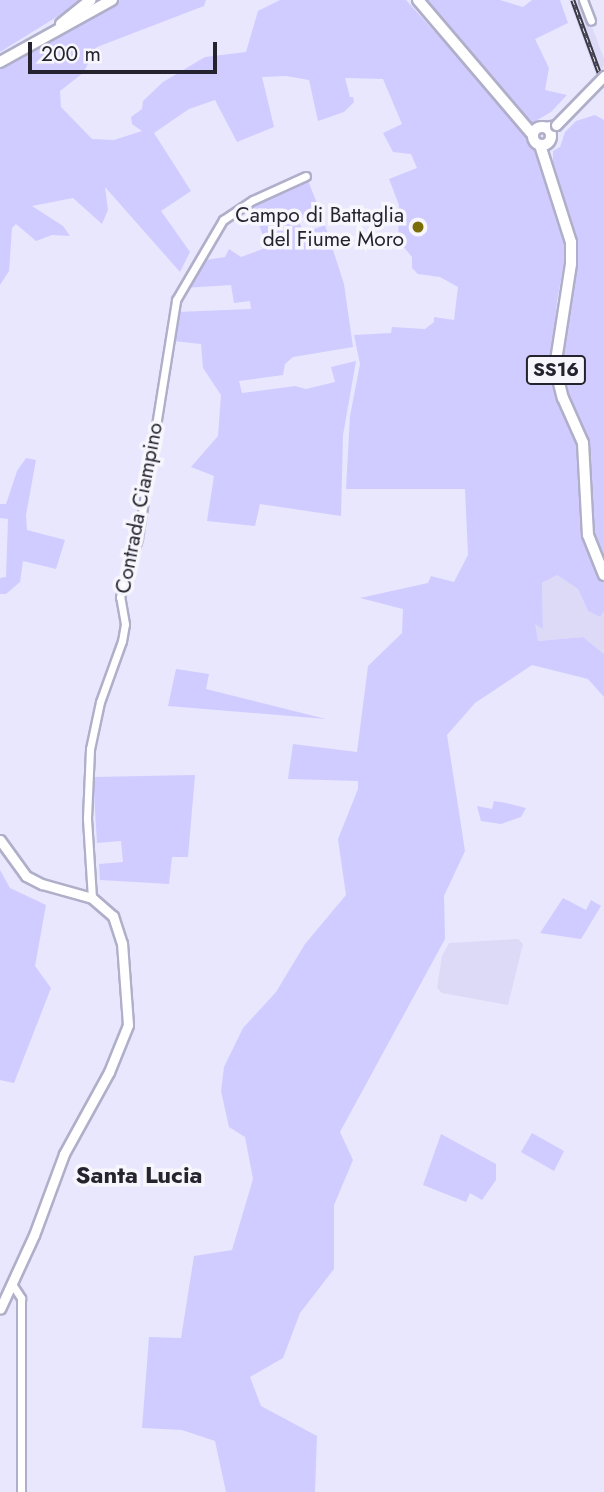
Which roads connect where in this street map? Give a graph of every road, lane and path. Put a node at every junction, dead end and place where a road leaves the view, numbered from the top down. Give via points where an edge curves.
1 (91, 0) edge
2 (111, 0) edge
3 (418, 0) edge
4 (583, 0) edge
5 (591, 21) dead end
6 (32, 45) junction
7 (0, 62) edge
8 (604, 76) edge
9 (544, 135) junction
10 (306, 176) dead end
11 (604, 575) edge
12 (0, 840) edge
13 (92, 898) junction
14 (12, 1284) junction
15 (0, 1309) edge
16 (22, 1492) edge

1 - 6 main road
2 - 6 main road
3 - 9 main road, SS16 via 524,126
4 - 5 street
6 - 7 main road
8 - 9 street, bridge
9 - 11 main road, SS16 via 546,161 572,253 555,367 583,443 588,535
10 - 13 street, Contrada Ciampino via 253,200 223,220 176,300 138,538 120,597 125,624 122,641 100,702 90,749
12 - 13 street via 26,876
13 - 14 street via 113,916 121,934 128,1025 64,1154
14 - 15 street
14 - 16 street via 21,1298

